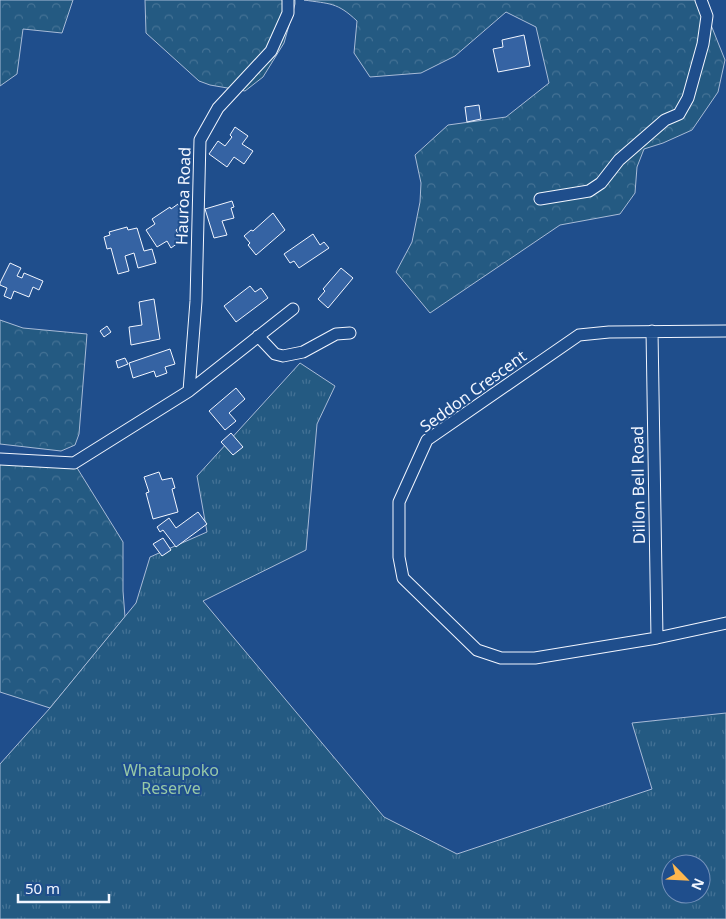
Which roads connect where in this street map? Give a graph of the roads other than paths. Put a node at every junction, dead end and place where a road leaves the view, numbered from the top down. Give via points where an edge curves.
1 (288, 0) edge
2 (700, 0) edge
3 (540, 199) dead end
4 (293, 309) dead end
5 (652, 331) junction
6 (726, 331) edge
7 (350, 333) dead end
8 (258, 336) junction
9 (189, 391) junction
10 (0, 459) edge
11 (726, 623) edge
12 (657, 638) junction

1 - 9 street, Hauroa Road via 288,13 271,50 218,108 200,140 196,301
2 - 3 street via 707,16 703,44 688,98 678,114 665,120 618,160 602,183 588,191
4 - 8 street
5 - 6 street, Seddon Crescent
5 - 12 street, Dillon Bell Road
5 - 12 street, Seddon Crescent via 579,335 427,440 399,502 398,530 403,578 476,650 501,658 535,658
7 - 8 street via 336,334 304,352 283,356 275,354
8 - 9 street
9 - 10 street via 74,463
11 - 12 street, Seddon Crescent

